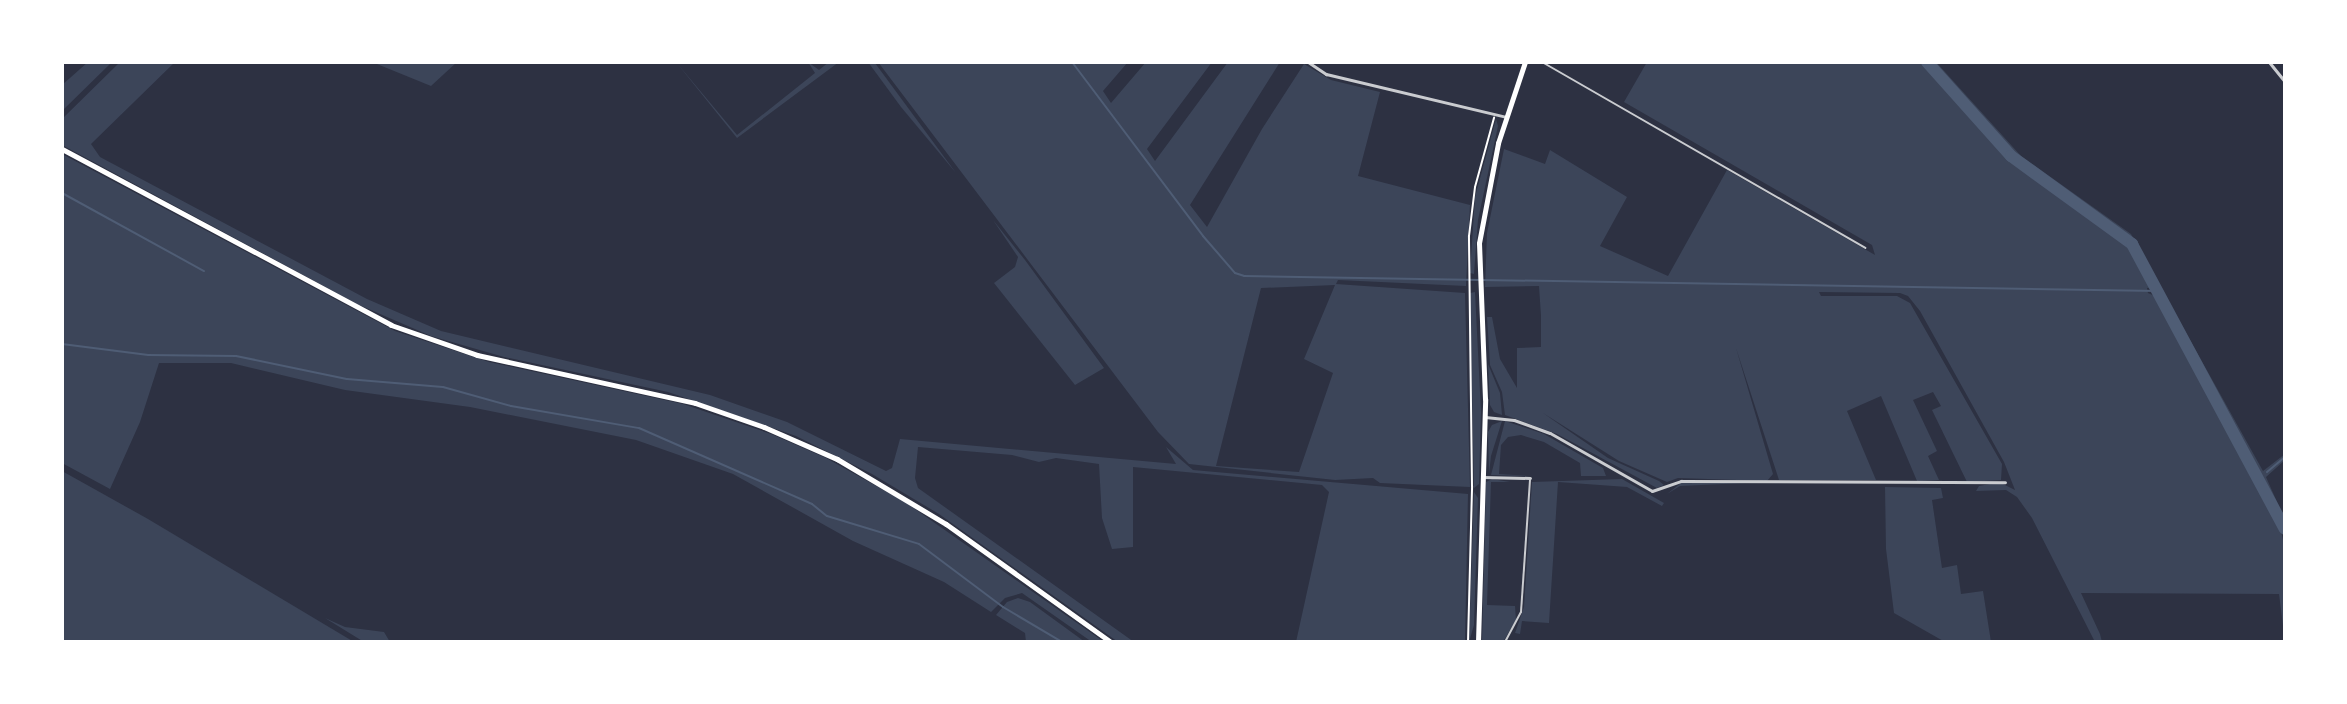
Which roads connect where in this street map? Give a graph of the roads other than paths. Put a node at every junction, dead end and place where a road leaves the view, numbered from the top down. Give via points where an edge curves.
1 (1308, 62) edge
2 (1525, 62) edge
3 (1542, 62) edge
4 (2269, 62) edge
5 (2285, 82) edge
6 (1506, 117) junction
7 (62, 149) edge
8 (1865, 248) dead end
9 (1484, 417) junction
10 (1482, 477) junction
11 (1530, 478) joint
12 (2005, 482) dead end
13 (1111, 642) edge
14 (1478, 642) edge
15 (1505, 642) edge

1 - 6 street via 1326,74
2 - 6 main road
3 - 8 lane
4 - 5 street
6 - 9 main road via 1486,194 1478,271
7 - 13 main road via 391,325 477,355 695,403 837,459 946,524
9 - 10 main road
9 - 12 street via 1514,420 1550,433 1652,491 1681,481
10 - 11 street
10 - 14 main road
11 - 15 lane via 1521,612

